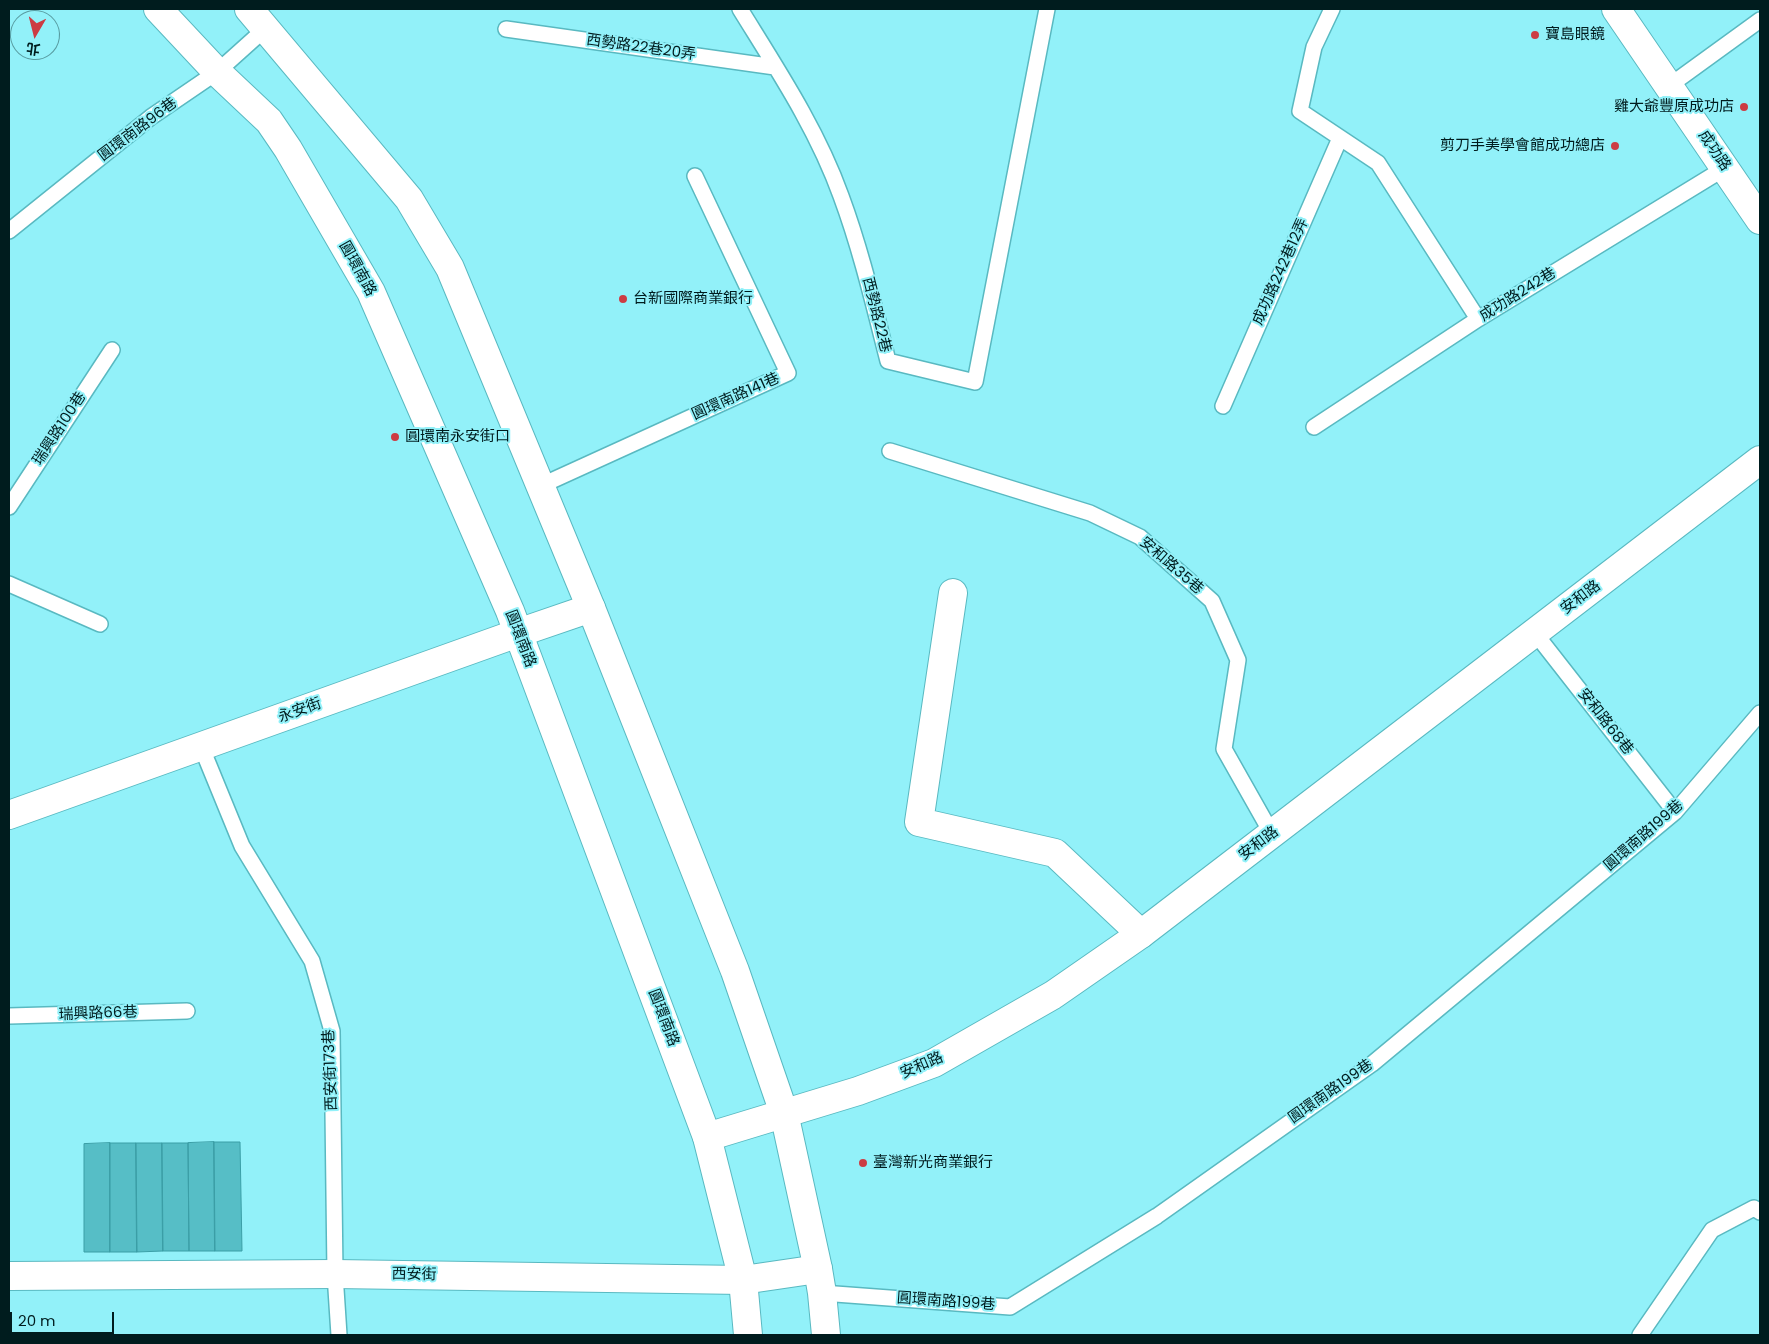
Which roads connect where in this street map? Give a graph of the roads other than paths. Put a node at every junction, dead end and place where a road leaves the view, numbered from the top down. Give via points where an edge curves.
1 (158, 9) edge
2 (740, 9) edge
3 (1046, 9) edge
4 (1332, 9) edge
5 (1616, 9) edge
6 (258, 18) edge
7 (1760, 20) edge
8 (506, 29) dead end
9 (775, 67) junction
10 (217, 72) junction
11 (1669, 86) junction
12 (1340, 138) junction
13 (1725, 168) junction
14 (695, 176) dead end
15 (1760, 220) edge
16 (9, 231) edge
17 (1478, 319) junction
18 (112, 350) dead end
19 (1222, 406) dead end
20 (1314, 427) dead end
21 (890, 450) dead end
22 (1760, 460) edge
23 (540, 486) junction
24 (9, 508) edge
25 (9, 584) edge
26 (953, 593) dead end
27 (591, 608) junction
28 (100, 624) dead end
29 (518, 633) junction
30 (1535, 633) junction
31 (1760, 713) edge
32 (201, 746) junction
33 (1675, 812) junction
34 (9, 815) edge
35 (1272, 834) junction
36 (1141, 934) junction
37 (187, 1011) dead end
38 (9, 1016) edge
39 (784, 1113) junction
40 (707, 1137) junction
41 (1760, 1212) edge
42 (335, 1274) junction
43 (9, 1276) edge
44 (743, 1280) junction
45 (820, 1281) junction
46 (339, 1335) edge
47 (748, 1335) edge
48 (826, 1335) edge
49 (1640, 1335) edge

1 - 10 street, 圓環南路
2 - 9 lane, 西勢路22巷
3 - 9 lane, 西勢路22巷 via 975,382 888,361 841,196 810,124
4 - 12 lane via 1314,47 1300,111
5 - 11 street, 成功路
6 - 10 lane, 圓環南路96巷
6 - 23 street via 409,199 450,268
7 - 11 lane
8 - 9 lane, 西勢路22巷20弄
10 - 16 lane, 圓環南路96巷 via 151,117
10 - 29 street, 圓環南路 via 269,121 371,292
11 - 13 street, 成功路
12 - 17 lane via 1378,164
12 - 19 lane, 成功路242巷12弄
13 - 15 street, 成功路
13 - 17 lane, 成功路242巷
14 - 23 lane, 圓環南路141巷 via 788,373
17 - 20 lane, 成功路242巷
18 - 24 lane, 瑞興路100巷
21 - 35 lane, 安和路35巷 via 1090,513 1140,537 1212,601 1238,660 1224,749
22 - 30 street, 安和路
23 - 27 street
25 - 28 lane
26 - 36 street via 919,822 1055,852
27 - 29 street, 永安街
27 - 39 street via 735,971
29 - 32 street, 永安街
29 - 40 street, 圓環南路
30 - 33 lane, 安和路68巷
30 - 35 street, 安和路
31 - 33 lane, 圓環南路199巷
32 - 34 street, 永安街
32 - 42 lane, 西安街173巷 via 242,846 312,961 332,1031
33 - 45 lane, 圓環南路199巷 via 1372,1064 1157,1216 1010,1307
35 - 36 street, 安和路
36 - 39 street, 安和路 via 1053,995 934,1063 858,1091
37 - 38 lane, 瑞興路66巷
39 - 40 street, 安和路
39 - 45 street
40 - 44 street, 圓環南路
41 - 49 lane via 1754,1208 1712,1230
42 - 43 street, 西安街
42 - 44 street, 西安街
42 - 46 lane, 西安街173巷
44 - 45 street, 西安街
44 - 47 street, 圓環南路
45 - 48 street

